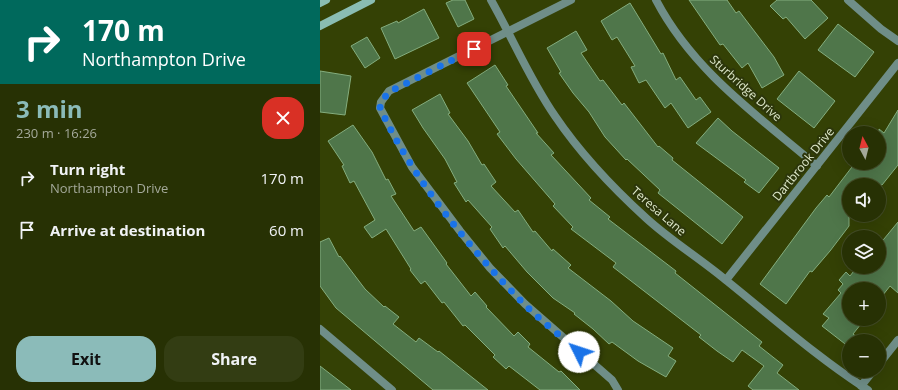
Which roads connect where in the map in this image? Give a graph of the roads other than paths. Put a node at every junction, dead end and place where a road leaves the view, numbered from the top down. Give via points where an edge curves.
1 (326, 0) edge
2 (371, 0) edge
3 (491, 0) edge
4 (571, 0) edge
5 (656, 0) edge
6 (848, 0) edge
7 (320, 3) edge
8 (320, 26) edge
9 (509, 31) junction
10 (898, 42) edge
11 (898, 63) edge
12 (817, 166) junction
13 (726, 280) junction
14 (320, 329) edge
15 (898, 340) edge
16 (886, 355) edge
17 (870, 378) edge
18 (865, 388) edge
19 (392, 390) edge
20 (618, 390) edge

1 - 7 street
2 - 8 street
3 - 9 street, Teresa Lane
4 - 9 street
5 - 12 street, Sturbridge Drive via 687,48 713,78
6 - 10 street
9 - 13 street, Teresa Lane via 526,68 556,117 603,176 646,218
9 - 20 street via 389,92 381,102 380,108 412,167 490,268 525,304 612,380
11 - 12 street, Dartbrook Drive
12 - 13 street, Dartbrook Drive
13 - 18 street, Teresa Lane via 779,324
14 - 19 street
15 - 16 street
17 - 18 street

